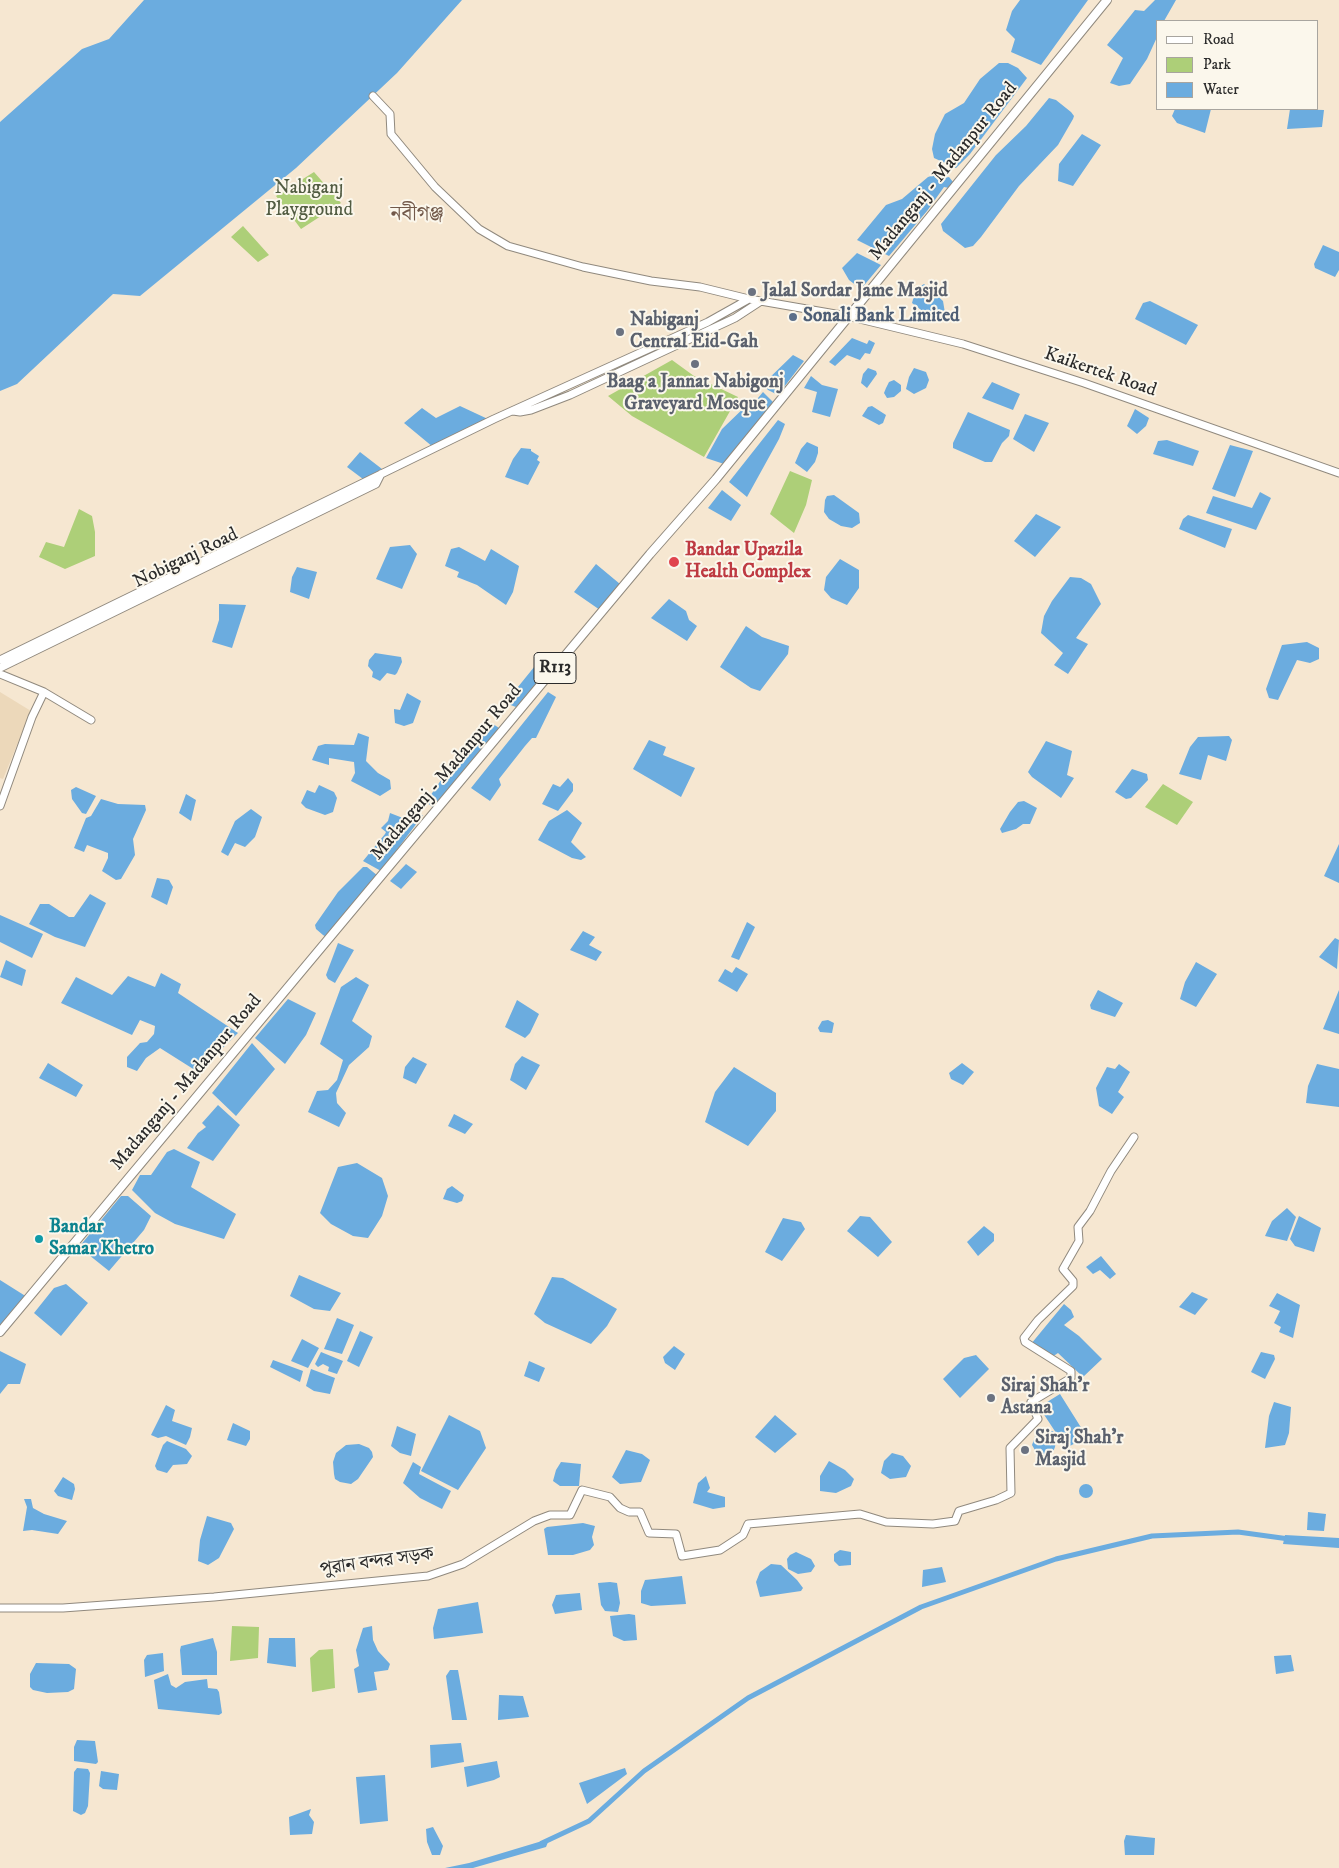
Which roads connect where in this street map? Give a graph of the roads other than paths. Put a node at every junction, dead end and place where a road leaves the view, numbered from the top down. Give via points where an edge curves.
1 (1107, 0) edge
2 (373, 96) dead end
3 (749, 299) junction
4 (761, 301) junction
5 (847, 316) junction
6 (513, 410) junction
7 (1339, 473) edge
8 (381, 474) junction
9 (0, 660) edge
10 (0, 668) edge
11 (0, 674) edge
12 (44, 692) junction
13 (91, 720) dead end
14 (0, 806) edge
15 (1134, 1137) dead end
16 (0, 1332) edge
17 (0, 1608) edge

1 - 5 main road, Madanganj - Madanpur Road / R113
2 - 3 main road, Kaikertek Road via 390,114 391,134 435,186 480,230 508,246 583,267 700,287
3 - 4 main road, Kaikertek Road
3 - 6 main road, Nobiganj Road via 708,322
4 - 5 main road, Kaikertek Road
4 - 6 main road, Nobiganj Road via 735,318 570,395 531,410
5 - 7 main road, Kaikertek Road via 1003,356
5 - 16 main road, Madanganj - Madanpur Road / R113 via 716,479
6 - 8 main road, Nobiganj Road
8 - 9 main road, Nobiganj Road
8 - 10 main road, Nobiganj Road via 376,484
11 - 12 main road
12 - 13 main road
12 - 14 main road
15 - 17 main road, পুরান বন্দর সড়ক via 1078,1227 1079,1242 1063,1269 1073,1286 1024,1338 1071,1371 1071,1378 1032,1402 1038,1419 1010,1448 1011,1493 959,1511 954,1521 933,1524 886,1522 860,1514 748,1524 743,1536 720,1550 682,1556 676,1534 649,1533 640,1512 629,1512 610,1497 582,1490 570,1515 550,1515 534,1521 462,1564 428,1576 214,1597 63,1608

